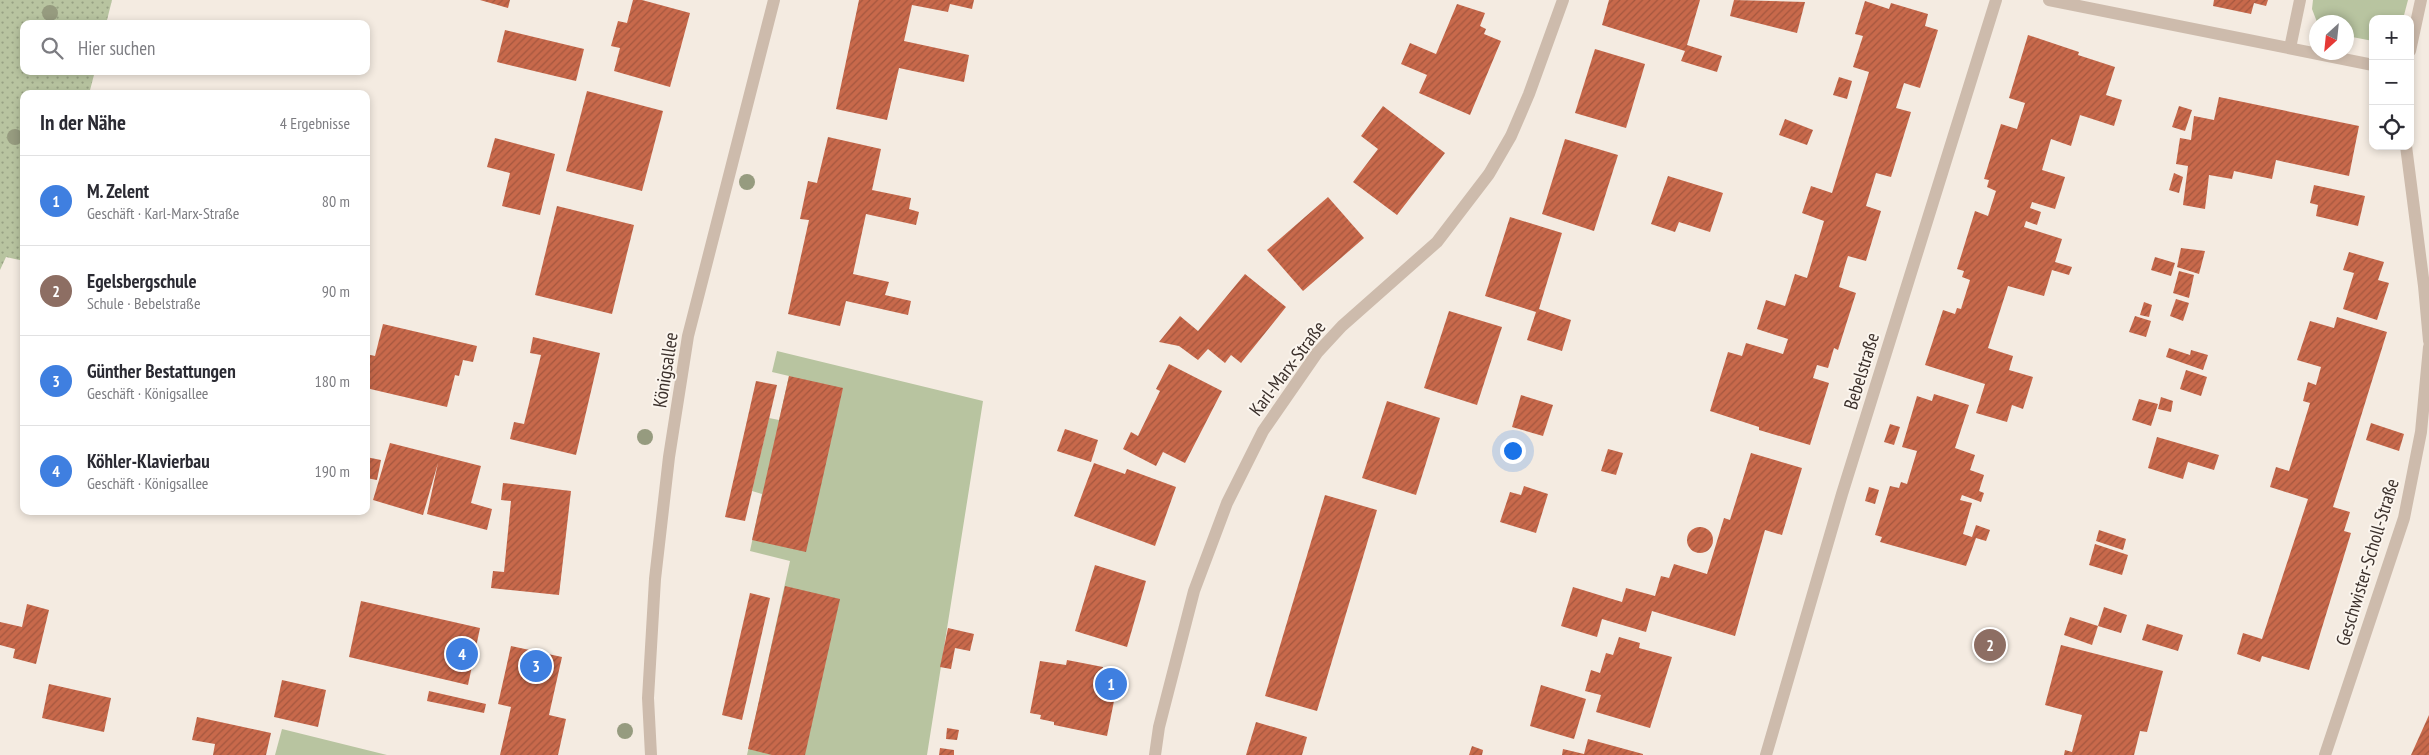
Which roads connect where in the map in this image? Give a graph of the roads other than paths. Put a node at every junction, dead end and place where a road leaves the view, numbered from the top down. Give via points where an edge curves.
1 (774, 0) edge
2 (1563, 0) edge
3 (1996, 0) edge
4 (2049, 0) edge
5 (2300, 0) edge
6 (2421, 0) edge
7 (2414, 32) edge
8 (2290, 48) junction
9 (2369, 64) edge
10 (2407, 150) edge
11 (2429, 341) edge
12 (2429, 346) edge
13 (651, 755) edge
14 (1155, 755) edge
15 (1766, 755) edge
16 (2325, 755) edge

1 - 13 street, Königsallee via 688,336 669,457 655,579 648,698
2 - 14 street, Karl-Marx-Straße via 1511,136 1479,188 1437,242 1342,326 1317,353 1263,431 1227,504 1194,591
3 - 15 street, Bebelstraße via 1842,494
4 - 8 street
5 - 8 street
6 - 7 street
8 - 9 street
10 - 11 street
12 - 16 street, Geschwister-Scholl-Straße via 2421,432 2404,518

